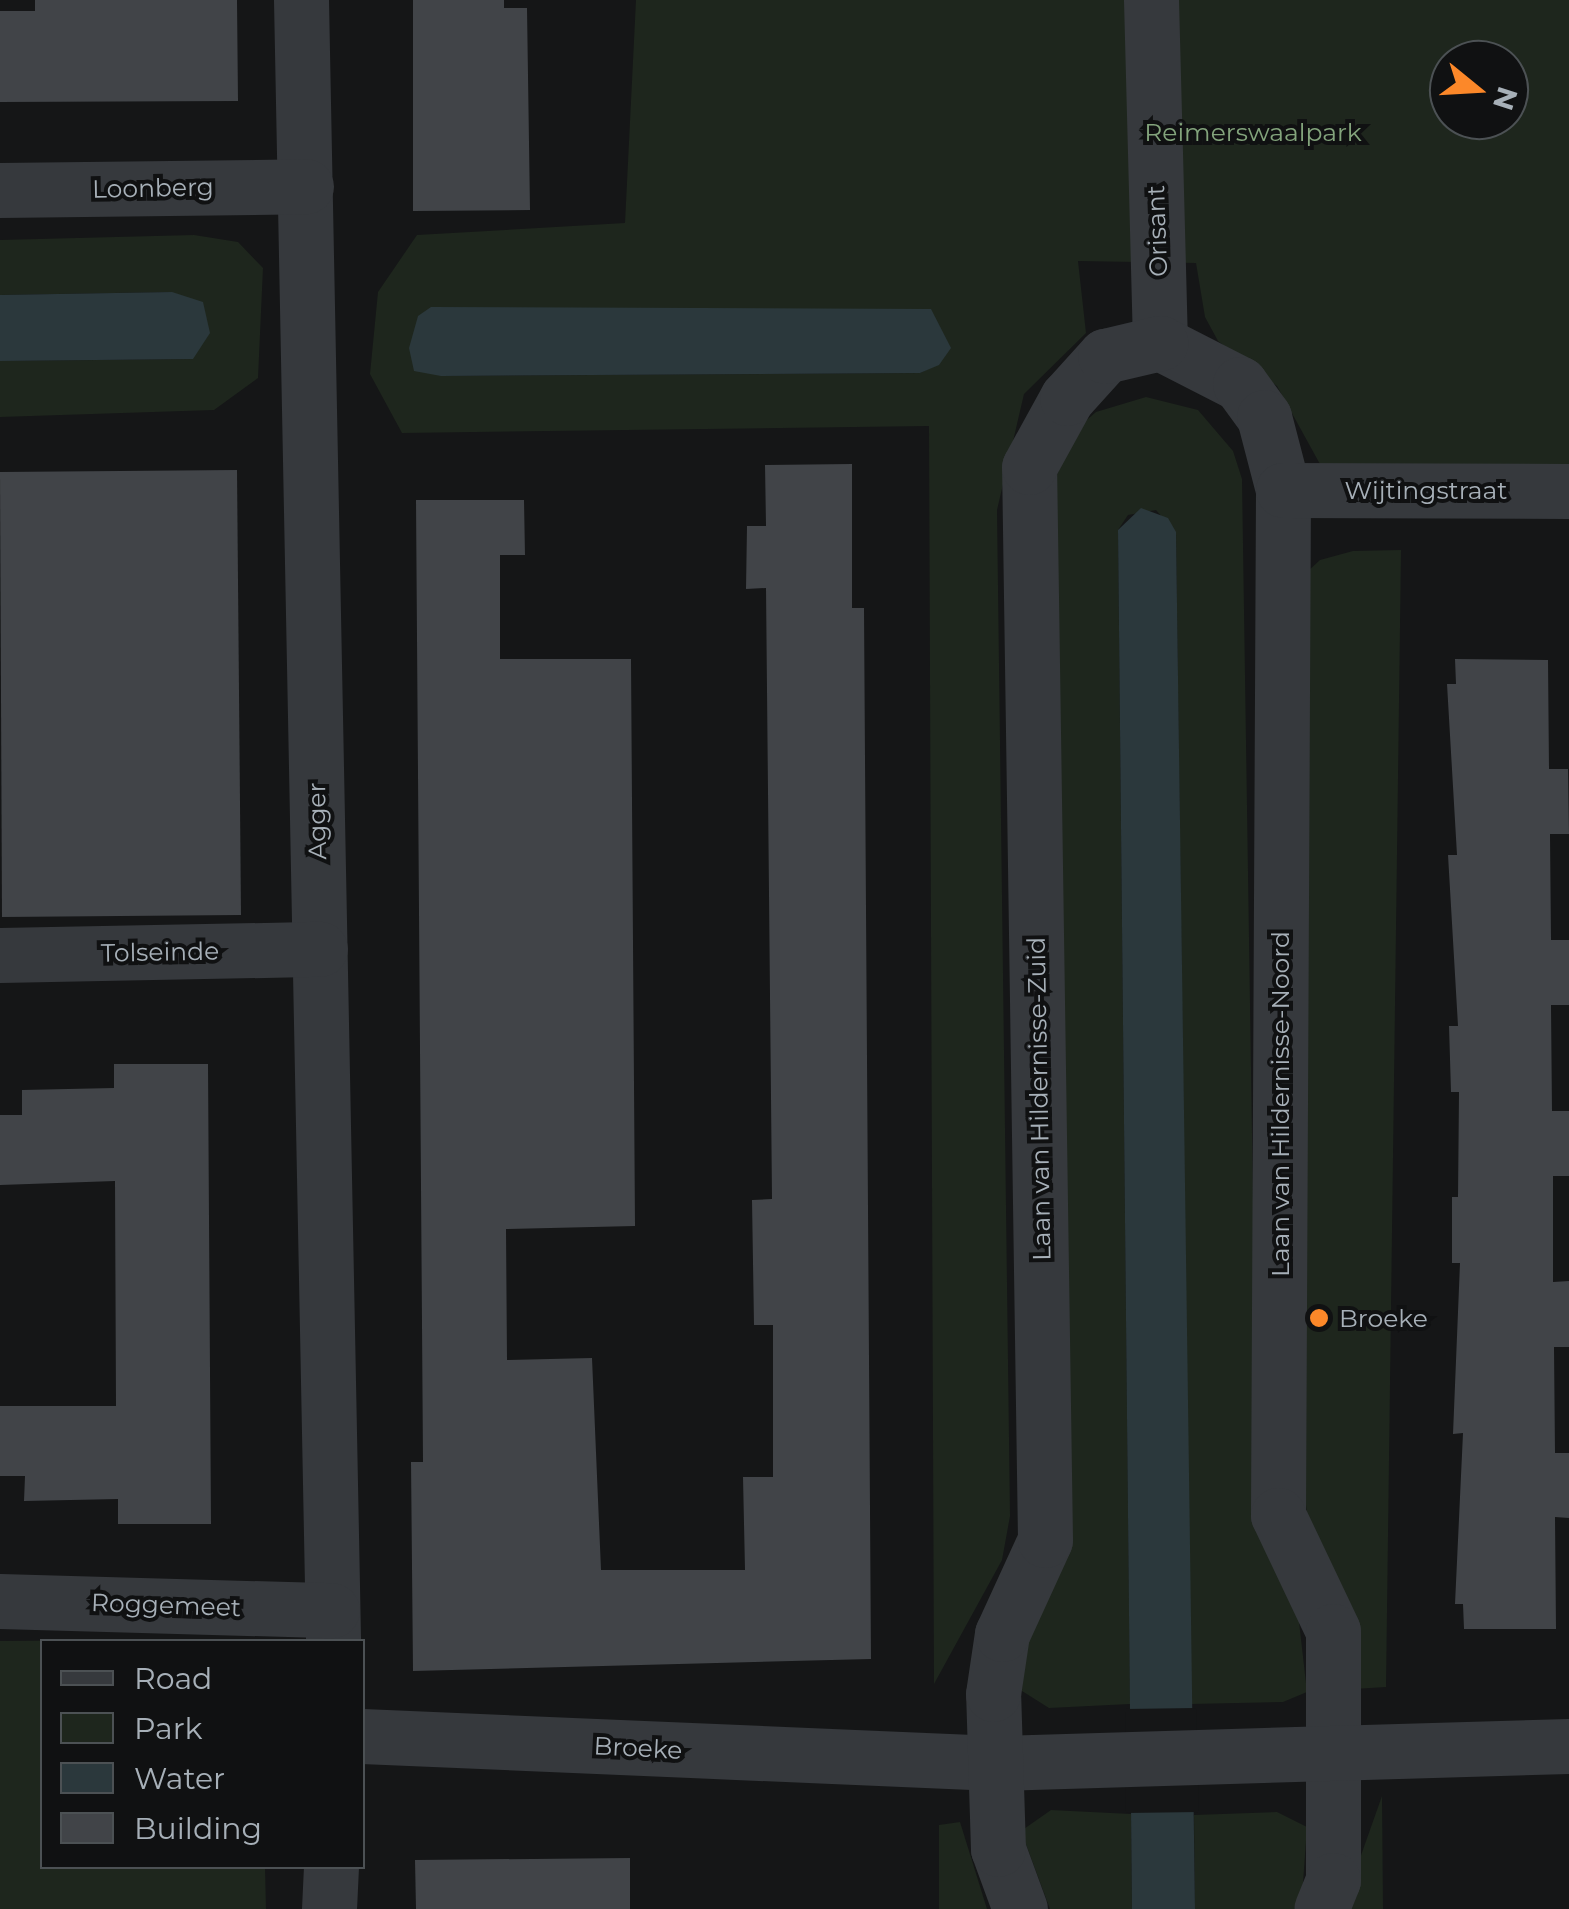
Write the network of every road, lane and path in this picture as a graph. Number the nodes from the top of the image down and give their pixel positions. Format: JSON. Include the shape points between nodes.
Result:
{"nodes":[{"id":1,"x":301,"y":0,"type":"edge"},
{"id":2,"x":1151,"y":0,"type":"edge"},
{"id":3,"x":306,"y":186,"type":"junction"},
{"id":4,"x":0,"y":190,"type":"edge"},
{"id":5,"x":1160,"y":343,"type":"junction"},
{"id":6,"x":1283,"y":490,"type":"junction"},
{"id":7,"x":1569,"y":491,"type":"edge"},
{"id":8,"x":320,"y":949,"type":"junction"},
{"id":9,"x":0,"y":955,"type":"edge"},
{"id":10,"x":0,"y":1601,"type":"edge"},
{"id":11,"x":333,"y":1626,"type":"edge"},
{"id":12,"x":365,"y":1736,"type":"edge"},
{"id":13,"x":1569,"y":1746,"type":"edge"},
{"id":14,"x":1334,"y":1755,"type":"junction"},
{"id":15,"x":996,"y":1763,"type":"junction"},
{"id":16,"x":331,"y":1869,"type":"edge"},
{"id":17,"x":329,"y":1909,"type":"edge"},
{"id":18,"x":1020,"y":1909,"type":"edge"},
{"id":19,"x":1321,"y":1909,"type":"edge"}],
"edges":[{"from":1,"to":3,"type":"street","name":"Agger"},
{"from":2,"to":5,"type":"street","name":"Orisant"},
{"from":3,"to":4,"type":"street","name":"Loonberg"},
{"from":3,"to":8,"type":"street","name":"Agger"},
{"from":5,"to":6,"type":"street","name":"Laan van Hildernisse-Noord","via":[[1240,384],[1264,417]]},
{"from":5,"to":15,"type":"street","name":"Laan van Hildernisse-Zuid","via":[[1105,356],[1067,398],[1029,467],[1045,1540],[1002,1634],[993,1694]]},
{"from":6,"to":7,"type":"street","name":"Wijtingstraat"},
{"from":6,"to":14,"type":"street","name":"Laan van Hildernisse-Noord","via":[[1278,1515],[1333,1632]]},
{"from":8,"to":9,"type":"street","name":"Tolseinde"},
{"from":8,"to":11,"type":"street","name":"Agger"},
{"from":10,"to":11,"type":"street","name":"Roggemeet"},
{"from":12,"to":15,"type":"street","name":"Broeke"},
{"from":13,"to":14,"type":"street","name":"Broeke"},
{"from":14,"to":15,"type":"street","name":"Broeke"},
{"from":14,"to":19,"type":"street","name":"Laan van Hildernisse-Noord","via":[[1333,1880]]},
{"from":15,"to":18,"type":"street","name":"Laan van Hildernisse-Zuid","via":[[998,1849]]},
{"from":16,"to":17,"type":"street"}]}
